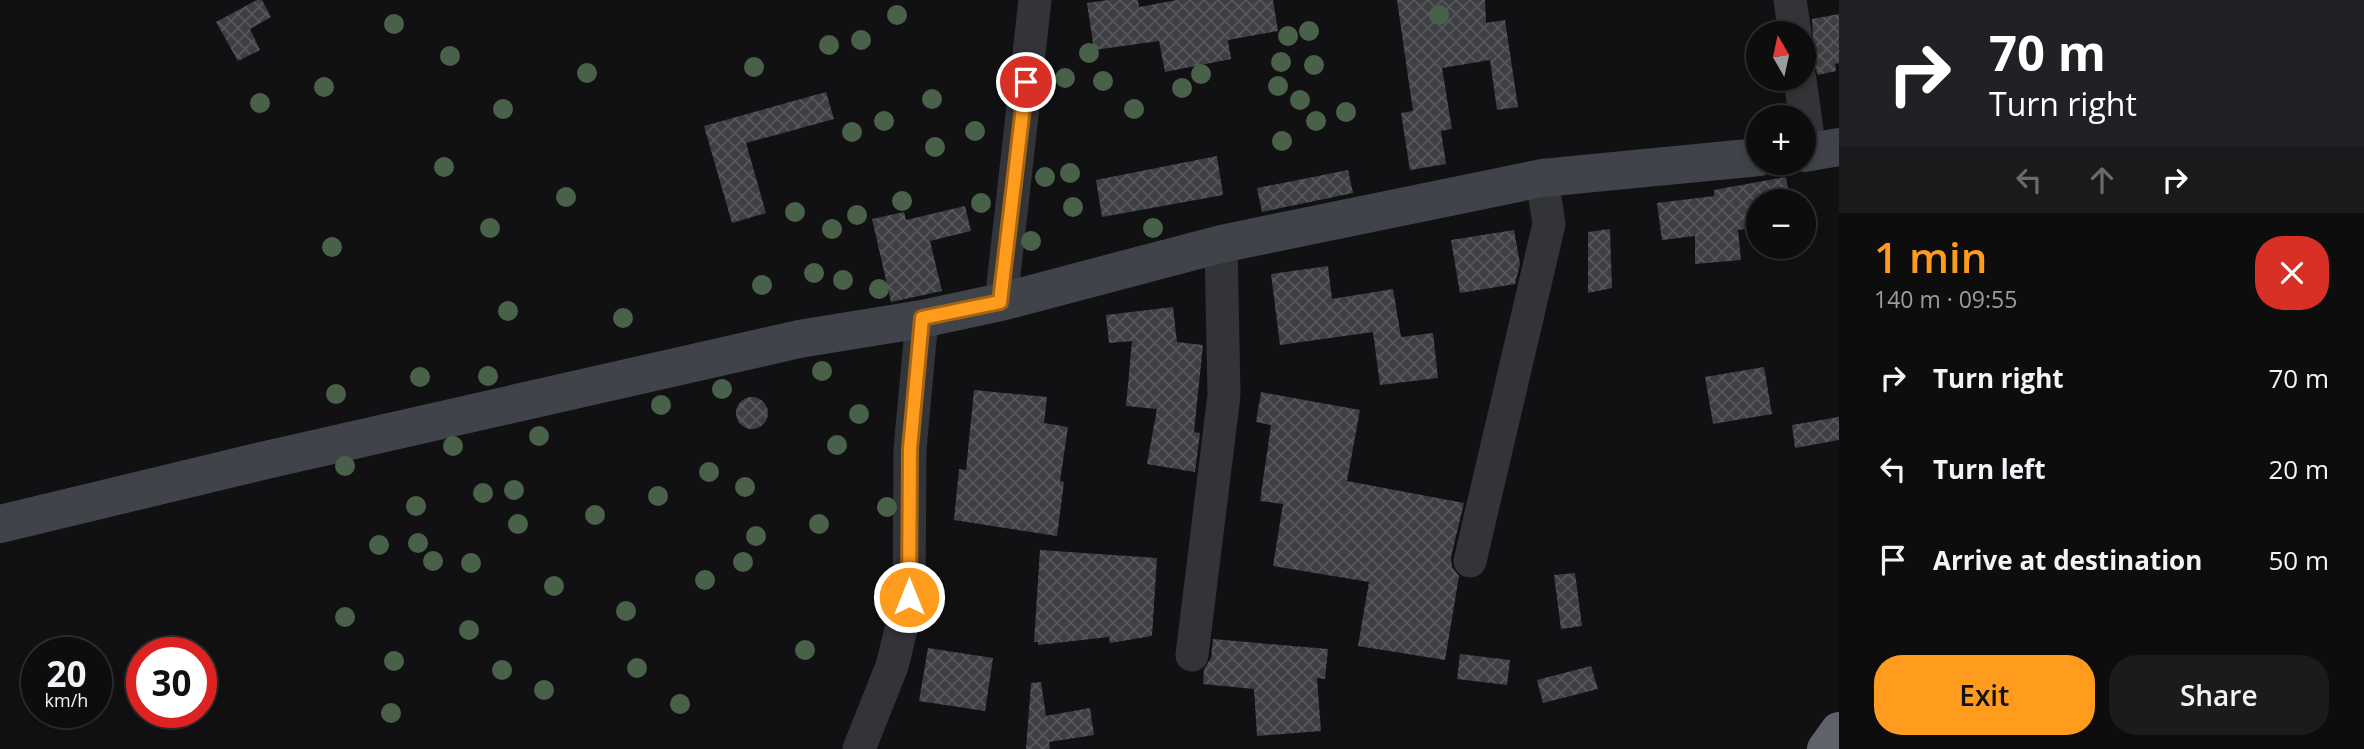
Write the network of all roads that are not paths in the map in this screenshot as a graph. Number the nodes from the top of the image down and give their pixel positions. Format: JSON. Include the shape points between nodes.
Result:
{"nodes":[{"id":1,"x":1035,"y":0,"type":"edge"},
{"id":2,"x":1790,"y":0,"type":"edge"},
{"id":3,"x":1793,"y":21,"type":"edge"},
{"id":4,"x":1803,"y":91,"type":"edge"},
{"id":5,"x":1818,"y":150,"type":"edge"},
{"id":6,"x":1746,"y":158,"type":"edge"},
{"id":7,"x":1542,"y":178,"type":"junction"},
{"id":8,"x":1221,"y":244,"type":"junction"},
{"id":9,"x":1000,"y":302,"type":"junction"},
{"id":10,"x":922,"y":318,"type":"junction"},
{"id":11,"x":0,"y":524,"type":"edge"},
{"id":12,"x":1469,"y":561,"type":"dead end"},
{"id":13,"x":1192,"y":655,"type":"dead end"},
{"id":14,"x":1839,"y":731,"type":"edge"},
{"id":15,"x":859,"y":749,"type":"edge"},
{"id":16,"x":1826,"y":749,"type":"edge"}],
"edges":[{"from":1,"to":9,"type":"street"},
{"from":2,"to":3,"type":"street"},
{"from":4,"to":5,"type":"street"},
{"from":6,"to":7,"type":"street"},
{"from":7,"to":8,"type":"street"},
{"from":7,"to":12,"type":"street","via":[[1549,224]]},
{"from":8,"to":9,"type":"street"},
{"from":8,"to":13,"type":"street","via":[[1224,395]]},
{"from":9,"to":10,"type":"street"},
{"from":10,"to":11,"type":"street","via":[[799,339]]},
{"from":10,"to":15,"type":"street","via":[[910,449],[909,597],[892,666]]},
{"from":14,"to":16,"type":"highway"}]}
